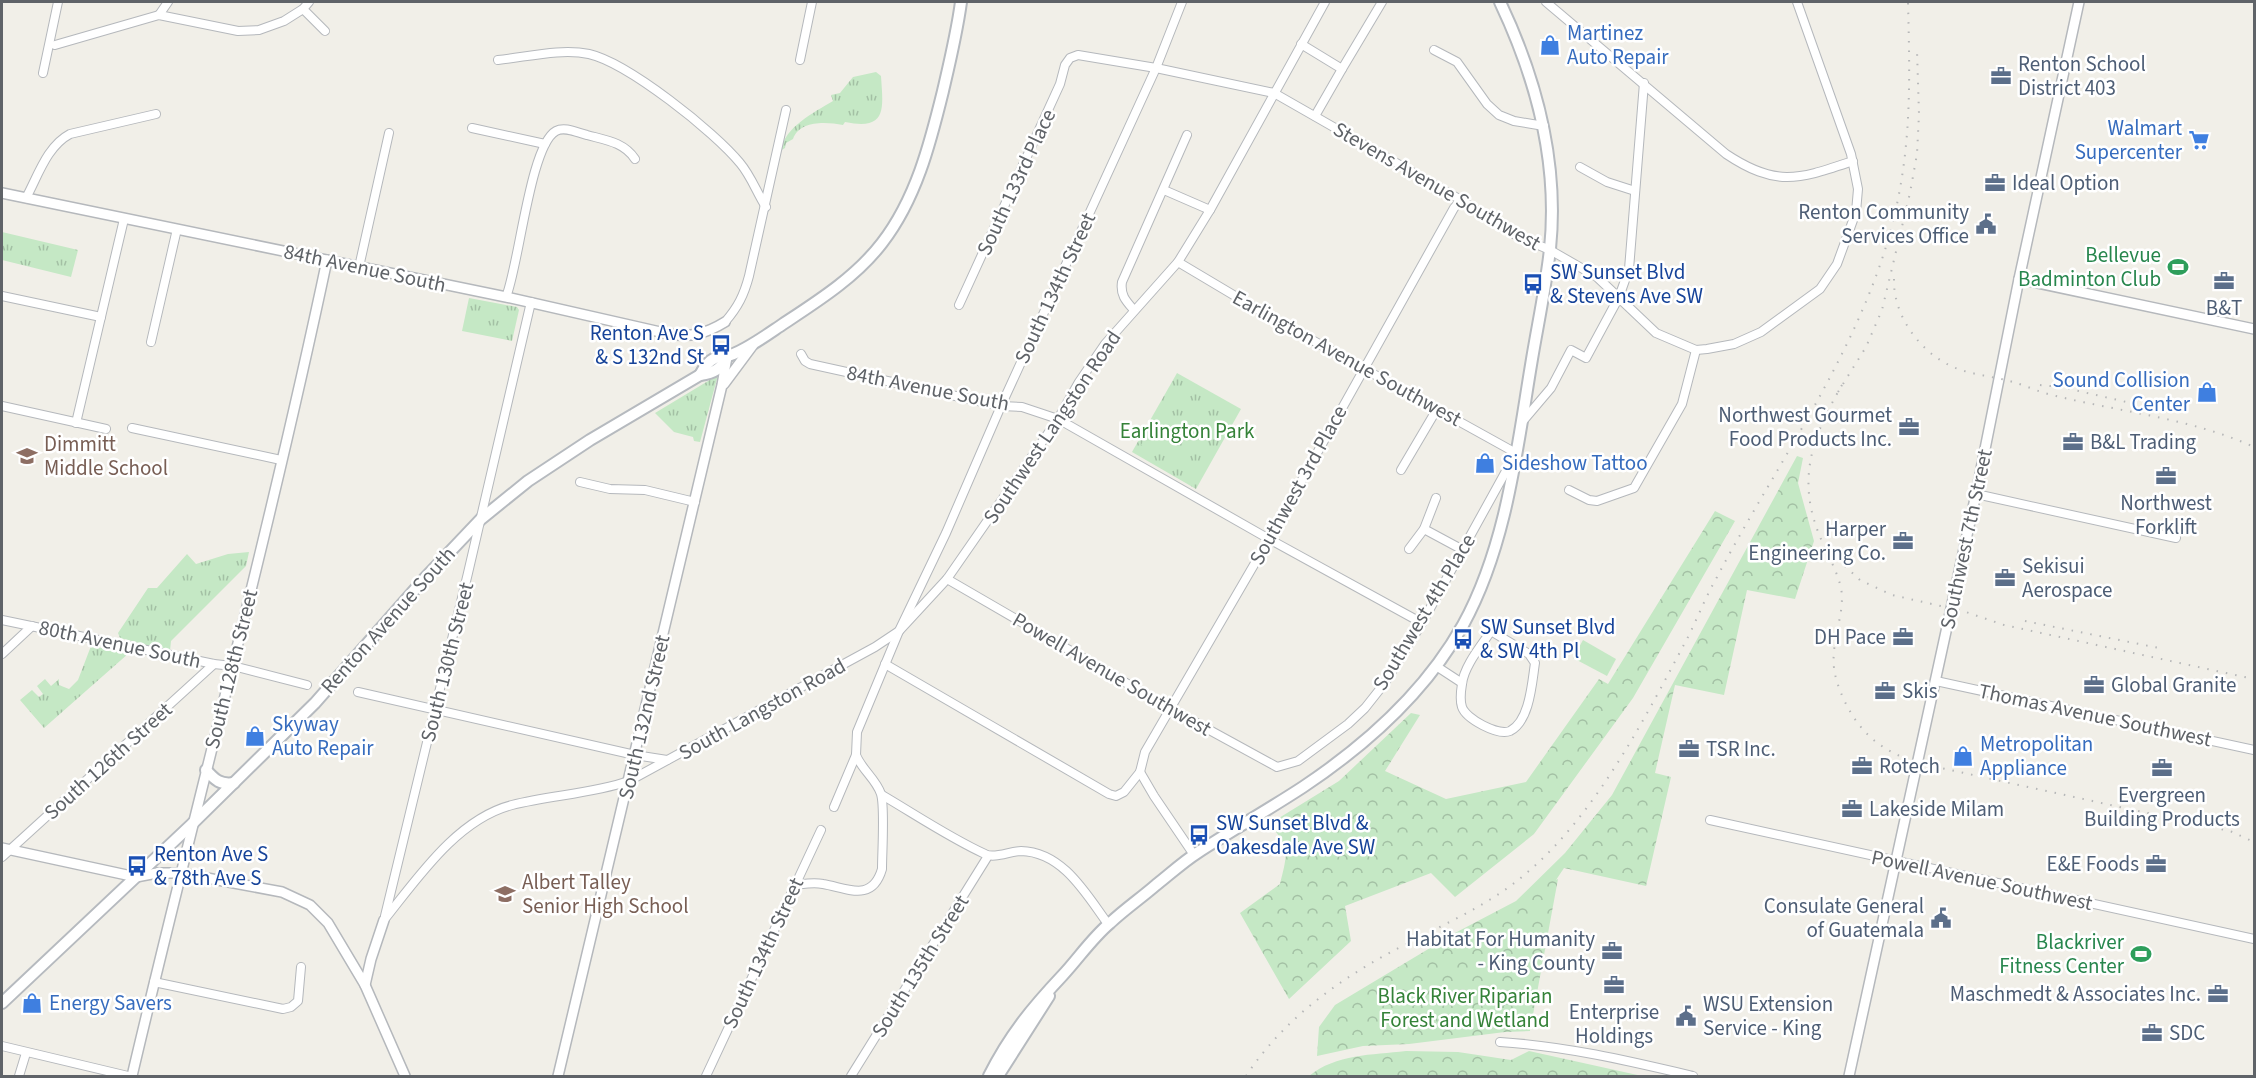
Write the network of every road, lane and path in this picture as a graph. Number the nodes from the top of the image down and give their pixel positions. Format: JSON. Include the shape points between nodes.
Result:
{"nodes":[{"id":1,"x":58,"y":2,"type":"edge"},
{"id":2,"x":168,"y":2,"type":"edge"},
{"id":3,"x":309,"y":2,"type":"edge"},
{"id":4,"x":812,"y":2,"type":"edge"},
{"id":5,"x":960,"y":2,"type":"edge"},
{"id":6,"x":1182,"y":2,"type":"edge"},
{"id":7,"x":1325,"y":2,"type":"edge"},
{"id":8,"x":1382,"y":2,"type":"edge"},
{"id":9,"x":1500,"y":2,"type":"edge"},
{"id":10,"x":1546,"y":2,"type":"edge"},
{"id":11,"x":1797,"y":2,"type":"edge"},
{"id":12,"x":2079,"y":2,"type":"edge"},
{"id":13,"x":303,"y":9,"type":"junction"},
{"id":14,"x":159,"y":15,"type":"junction"},
{"id":15,"x":325,"y":31,"type":"dead end"},
{"id":16,"x":55,"y":45,"type":"dead end"},
{"id":17,"x":1301,"y":45,"type":"junction"},
{"id":18,"x":1434,"y":50,"type":"dead end"},
{"id":19,"x":1070,"y":58,"type":"joint"},
{"id":20,"x":498,"y":60,"type":"dead end"},
{"id":21,"x":800,"y":60,"type":"dead end"},
{"id":22,"x":1156,"y":68,"type":"junction"},
{"id":23,"x":1342,"y":69,"type":"junction"},
{"id":24,"x":43,"y":73,"type":"dead end"},
{"id":25,"x":1644,"y":83,"type":"junction"},
{"id":26,"x":1274,"y":93,"type":"junction"},
{"id":27,"x":786,"y":110,"type":"dead end"},
{"id":28,"x":156,"y":114,"type":"dead end"},
{"id":29,"x":1315,"y":116,"type":"junction"},
{"id":30,"x":1544,"y":126,"type":"junction"},
{"id":31,"x":472,"y":128,"type":"dead end"},
{"id":32,"x":389,"y":133,"type":"dead end"},
{"id":33,"x":1187,"y":135,"type":"dead end"},
{"id":34,"x":545,"y":144,"type":"junction"},
{"id":35,"x":635,"y":159,"type":"dead end"},
{"id":36,"x":1853,"y":161,"type":"junction"},
{"id":37,"x":1580,"y":167,"type":"dead end"},
{"id":38,"x":1164,"y":190,"type":"junction"},
{"id":39,"x":1635,"y":191,"type":"junction"},
{"id":40,"x":2,"y":193,"type":"edge"},
{"id":41,"x":26,"y":198,"type":"junction"},
{"id":42,"x":1461,"y":200,"type":"junction"},
{"id":43,"x":766,"y":207,"type":"junction"},
{"id":44,"x":1210,"y":210,"type":"junction"},
{"id":45,"x":124,"y":219,"type":"junction"},
{"id":46,"x":177,"y":229,"type":"junction"},
{"id":47,"x":1550,"y":250,"type":"junction"},
{"id":48,"x":327,"y":260,"type":"junction"},
{"id":49,"x":1178,"y":262,"type":"junction"},
{"id":50,"x":359,"y":267,"type":"junction"},
{"id":51,"x":2019,"y":279,"type":"junction"},
{"id":52,"x":2,"y":296,"type":"edge"},
{"id":53,"x":506,"y":297,"type":"junction"},
{"id":54,"x":1619,"y":297,"type":"junction"},
{"id":55,"x":531,"y":302,"type":"junction"},
{"id":56,"x":959,"y":305,"type":"dead end"},
{"id":57,"x":1134,"y":310,"type":"junction"},
{"id":58,"x":101,"y":317,"type":"junction"},
{"id":59,"x":725,"y":322,"type":"joint"},
{"id":60,"x":2254,"y":329,"type":"edge"},
{"id":61,"x":756,"y":341,"type":"junction"},
{"id":62,"x":151,"y":342,"type":"dead end"},
{"id":63,"x":1696,"y":350,"type":"junction"},
{"id":64,"x":801,"y":354,"type":"dead end"},
{"id":65,"x":727,"y":357,"type":"junction"},
{"id":66,"x":1364,"y":367,"type":"junction"},
{"id":67,"x":721,"y":389,"type":"junction"},
{"id":68,"x":1001,"y":405,"type":"junction"},
{"id":69,"x":2,"y":406,"type":"edge"},
{"id":70,"x":1437,"y":408,"type":"junction"},
{"id":71,"x":1058,"y":419,"type":"junction"},
{"id":72,"x":76,"y":423,"type":"junction"},
{"id":73,"x":1521,"y":423,"type":"junction"},
{"id":74,"x":132,"y":428,"type":"dead end"},
{"id":75,"x":106,"y":429,"type":"dead end"},
{"id":76,"x":1516,"y":453,"type":"junction"},
{"id":77,"x":281,"y":460,"type":"junction"},
{"id":78,"x":1401,"y":470,"type":"dead end"},
{"id":79,"x":580,"y":482,"type":"dead end"},
{"id":80,"x":1569,"y":490,"type":"dead end"},
{"id":81,"x":1976,"y":494,"type":"junction"},
{"id":82,"x":1436,"y":498,"type":"dead end"},
{"id":83,"x":695,"y":502,"type":"junction"},
{"id":84,"x":481,"y":519,"type":"junction"},
{"id":85,"x":1424,"y":529,"type":"junction"},
{"id":86,"x":2176,"y":538,"type":"dead end"},
{"id":87,"x":1269,"y":539,"type":"junction"},
{"id":88,"x":1409,"y":549,"type":"dead end"},
{"id":89,"x":1463,"y":550,"type":"junction"},
{"id":90,"x":947,"y":579,"type":"junction"},
{"id":91,"x":2,"y":620,"type":"edge"},
{"id":92,"x":1422,"y":623,"type":"junction"},
{"id":93,"x":32,"y":626,"type":"junction"},
{"id":94,"x":899,"y":631,"type":"junction"},
{"id":95,"x":2,"y":654,"type":"edge"},
{"id":96,"x":214,"y":664,"type":"junction"},
{"id":97,"x":885,"y":664,"type":"junction"},
{"id":98,"x":233,"y":666,"type":"junction"},
{"id":99,"x":1436,"y":666,"type":"junction"},
{"id":100,"x":1936,"y":681,"type":"junction"},
{"id":101,"x":1462,"y":683,"type":"junction"},
{"id":102,"x":308,"y":686,"type":"dead end"},
{"id":103,"x":358,"y":692,"type":"dead end"},
{"id":104,"x":436,"y":709,"type":"junction"},
{"id":105,"x":1171,"y":709,"type":"junction"},
{"id":106,"x":2254,"y":750,"type":"edge"},
{"id":107,"x":856,"y":755,"type":"junction"},
{"id":108,"x":635,"y":756,"type":"junction"},
{"id":109,"x":669,"y":760,"type":"junction"},
{"id":110,"x":1277,"y":767,"type":"joint"},
{"id":111,"x":206,"y":770,"type":"junction"},
{"id":112,"x":1140,"y":772,"type":"junction"},
{"id":113,"x":629,"y":781,"type":"junction"},
{"id":114,"x":234,"y":783,"type":"junction"},
{"id":115,"x":882,"y":795,"type":"junction"},
{"id":116,"x":834,"y":807,"type":"dead end"},
{"id":117,"x":1710,"y":820,"type":"dead end"},
{"id":118,"x":191,"y":825,"type":"junction"},
{"id":119,"x":821,"y":830,"type":"dead end"},
{"id":120,"x":5,"y":849,"type":"edge"},
{"id":121,"x":1194,"y":855,"type":"junction"},
{"id":122,"x":988,"y":856,"type":"junction"},
{"id":123,"x":2,"y":857,"type":"edge"},
{"id":124,"x":1897,"y":861,"type":"junction"},
{"id":125,"x":180,"y":873,"type":"junction"},
{"id":126,"x":136,"y":877,"type":"junction"},
{"id":127,"x":794,"y":885,"type":"junction"},
{"id":128,"x":384,"y":920,"type":"junction"},
{"id":129,"x":1108,"y":924,"type":"junction"},
{"id":130,"x":2254,"y":939,"type":"edge"},
{"id":131,"x":301,"y":966,"type":"dead end"},
{"id":132,"x":1062,"y":976,"type":"junction"},
{"id":133,"x":154,"y":982,"type":"junction"},
{"id":134,"x":365,"y":985,"type":"junction"},
{"id":135,"x":2,"y":1003,"type":"edge"},
{"id":136,"x":1500,"y":1042,"type":"dead end"},
{"id":137,"x":2,"y":1046,"type":"edge"},
{"id":138,"x":26,"y":1053,"type":"junction"},
{"id":139,"x":19,"y":1077,"type":"edge"},
{"id":140,"x":130,"y":1077,"type":"edge"},
{"id":141,"x":405,"y":1077,"type":"edge"},
{"id":142,"x":558,"y":1077,"type":"edge"},
{"id":143,"x":706,"y":1077,"type":"edge"},
{"id":144,"x":851,"y":1077,"type":"edge"},
{"id":145,"x":989,"y":1077,"type":"edge"},
{"id":146,"x":998,"y":1077,"type":"edge"},
{"id":147,"x":1693,"y":1077,"type":"edge"},
{"id":148,"x":1849,"y":1077,"type":"edge"}],
"edges":[{"from":1,"to":24,"type":"street"},
{"from":2,"to":14,"type":"street"},
{"from":3,"to":13,"type":"street"},
{"from":4,"to":21,"type":"street"},
{"from":5,"to":61,"type":"main road","name":"Renton Avenue South","via":[[957,31],[923,164],[897,220],[882,244],[858,269],[818,302]]},
{"from":6,"to":22,"type":"street","name":"South 134th Street"},
{"from":7,"to":17,"type":"street","name":"Southwest Langston Road"},
{"from":8,"to":23,"type":"street"},
{"from":9,"to":30,"type":"main road","via":[[1525,57]]},
{"from":10,"to":25,"type":"street"},
{"from":11,"to":36,"type":"street"},
{"from":12,"to":51,"type":"street","name":"Southwest 7th Street"},
{"from":13,"to":14,"type":"street","via":[[273,26],[249,31]]},
{"from":13,"to":15,"type":"street"},
{"from":14,"to":16,"type":"street"},
{"from":17,"to":23,"type":"street"},
{"from":17,"to":26,"type":"street","name":"Southwest Langston Road"},
{"from":18,"to":30,"type":"street","via":[[1457,62],[1499,116]]},
{"from":19,"to":22,"type":"street","name":"Stevens Avenue Southwest","via":[[1078,55]]},
{"from":19,"to":56,"type":"street","name":"South 133rd Place"},
{"from":20,"to":43,"type":"street","via":[[575,52],[609,62],[679,108],[725,146],[743,166]]},
{"from":22,"to":26,"type":"street","name":"Stevens Avenue Southwest"},
{"from":22,"to":68,"type":"street","name":"South 134th Street"},
{"from":23,"to":29,"type":"street"},
{"from":25,"to":36,"type":"street","via":[[1726,154],[1753,170],[1785,178],[1805,177]]},
{"from":25,"to":39,"type":"street"},
{"from":26,"to":29,"type":"street","name":"Stevens Avenue Southwest"},
{"from":26,"to":44,"type":"street","name":"Southwest Langston Road"},
{"from":27,"to":43,"type":"street"},
{"from":28,"to":41,"type":"street","via":[[62,138]]},
{"from":29,"to":42,"type":"street","name":"Stevens Avenue Southwest"},
{"from":30,"to":47,"type":"main road","via":[[1552,188]]},
{"from":31,"to":34,"type":"street"},
{"from":32,"to":50,"type":"street"},
{"from":33,"to":38,"type":"street"},
{"from":34,"to":35,"type":"street","via":[[557,131],[567,129],[621,145]]},
{"from":34,"to":53,"type":"street"},
{"from":36,"to":63,"type":"street","via":[[1858,189],[1856,212],[1828,280],[1809,299],[1761,332],[1734,344]]},
{"from":37,"to":39,"type":"street"},
{"from":38,"to":44,"type":"street"},
{"from":38,"to":57,"type":"street","via":[[1122,282],[1120,291]]},
{"from":39,"to":54,"type":"street","via":[[1629,269]]},
{"from":40,"to":41,"type":"street","name":"84th Avenue South"},
{"from":41,"to":45,"type":"street","name":"84th Avenue South"},
{"from":42,"to":47,"type":"street","name":"Stevens Avenue Southwest","via":[[1517,236]]},
{"from":42,"to":66,"type":"street","name":"Southwest 3rd Place"},
{"from":43,"to":59,"type":"street","via":[[742,298]]},
{"from":44,"to":49,"type":"street","name":"Southwest Langston Road"},
{"from":45,"to":46,"type":"street","name":"84th Avenue South"},
{"from":45,"to":58,"type":"street"},
{"from":46,"to":48,"type":"street","name":"84th Avenue South"},
{"from":46,"to":62,"type":"street"},
{"from":47,"to":54,"type":"street","name":"Stevens Avenue Southwest","via":[[1597,278]]},
{"from":47,"to":73,"type":"main road"},
{"from":48,"to":50,"type":"street","name":"84th Avenue South"},
{"from":48,"to":77,"type":"street","name":"South 128th Street"},
{"from":49,"to":57,"type":"street","name":"Southwest Langston Road"},
{"from":49,"to":66,"type":"street","name":"Earlington Avenue Southwest"},
{"from":50,"to":53,"type":"street","name":"84th Avenue South"},
{"from":51,"to":60,"type":"street"},
{"from":51,"to":81,"type":"street","name":"Southwest 7th Street"},
{"from":52,"to":58,"type":"street"},
{"from":53,"to":55,"type":"street","name":"84th Avenue South"},
{"from":54,"to":63,"type":"street","name":"Stevens Avenue Southwest","via":[[1656,333]]},
{"from":54,"to":73,"type":"street","via":[[1586,358],[1571,350],[1551,388]]},
{"from":55,"to":59,"type":"street","name":"84th Avenue South","via":[[681,336],[705,333]]},
{"from":55,"to":84,"type":"street","name":"South 130th Street"},
{"from":57,"to":71,"type":"street","name":"Southwest Langston Road","via":[[1090,366]]},
{"from":58,"to":72,"type":"street"},
{"from":61,"to":65,"type":"main road","name":"Renton Avenue South"},
{"from":61,"to":67,"type":"street"},
{"from":63,"to":80,"type":"street","via":[[1682,404],[1634,488],[1597,501]]},
{"from":64,"to":68,"type":"street","name":"84th Avenue South","via":[[810,364]]},
{"from":65,"to":67,"type":"street","name":"South 132nd Street"},
{"from":65,"to":84,"type":"main road","name":"Renton Avenue South","via":[[721,368],[700,375],[590,440],[528,481]]},
{"from":66,"to":70,"type":"street","name":"Earlington Avenue Southwest"},
{"from":66,"to":87,"type":"street","name":"Southwest 3rd Place"},
{"from":67,"to":83,"type":"street","name":"South 132nd Street"},
{"from":68,"to":71,"type":"street","name":"84th Avenue South","via":[[1022,407]]},
{"from":68,"to":94,"type":"street","name":"South 134th Street"},
{"from":69,"to":72,"type":"street"},
{"from":70,"to":76,"type":"street","name":"Earlington Avenue Southwest"},
{"from":70,"to":78,"type":"street"},
{"from":71,"to":87,"type":"street"},
{"from":71,"to":90,"type":"street","name":"Southwest Langston Road"},
{"from":72,"to":75,"type":"street"},
{"from":73,"to":76,"type":"main road"},
{"from":74,"to":77,"type":"street"},
{"from":76,"to":89,"type":"street","name":"Southwest 4th Place"},
{"from":76,"to":99,"type":"main road","via":[[1486,573],[1462,626]]},
{"from":77,"to":98,"type":"street","name":"South 128th Street"},
{"from":79,"to":83,"type":"street","via":[[610,489],[645,490]]},
{"from":81,"to":86,"type":"street"},
{"from":81,"to":100,"type":"street","name":"Southwest 7th Street"},
{"from":82,"to":85,"type":"street"},
{"from":83,"to":108,"type":"street","name":"South 132nd Street"},
{"from":84,"to":104,"type":"street","name":"South 130th Street"},
{"from":84,"to":114,"type":"main road","name":"Renton Avenue South","via":[[315,703]]},
{"from":85,"to":88,"type":"street"},
{"from":85,"to":89,"type":"street"},
{"from":87,"to":92,"type":"street"},
{"from":87,"to":105,"type":"street","name":"Southwest 3rd Place"},
{"from":89,"to":92,"type":"street","name":"Southwest 4th Place"},
{"from":90,"to":94,"type":"street","name":"Southwest Langston Road"},
{"from":90,"to":105,"type":"street","name":"Powell Avenue Southwest"},
{"from":91,"to":93,"type":"street","name":"80th Avenue South"},
{"from":92,"to":110,"type":"street","name":"Southwest 4th Place","via":[[1365,708],[1298,761]]},
{"from":93,"to":95,"type":"street"},
{"from":93,"to":96,"type":"street","name":"80th Avenue South"},
{"from":94,"to":97,"type":"street","name":"South 134th Street"},
{"from":94,"to":109,"type":"street","name":"South Langston Road"},
{"from":96,"to":98,"type":"street","name":"80th Avenue South"},
{"from":96,"to":120,"type":"street","name":"South 126th Street"},
{"from":97,"to":107,"type":"street","name":"South 134th Street","via":[[857,732]]},
{"from":97,"to":112,"type":"street","via":[[1109,794],[1120,795]]},
{"from":98,"to":102,"type":"street","name":"80th Avenue South"},
{"from":98,"to":111,"type":"street","name":"South 128th Street"},
{"from":99,"to":101,"type":"street"},
{"from":99,"to":121,"type":"main road","via":[[1408,700],[1367,738],[1306,785]]},
{"from":100,"to":106,"type":"street","name":"Thomas Avenue Southwest"},
{"from":100,"to":124,"type":"street","name":"Southwest 7th Street"},
{"from":101,"to":101,"type":"street","via":[[1464,711],[1492,730],[1511,730],[1524,714],[1535,663],[1529,654],[1491,631]]},
{"from":103,"to":104,"type":"street"},
{"from":104,"to":108,"type":"street"},
{"from":104,"to":128,"type":"street","name":"South 130th Street"},
{"from":105,"to":110,"type":"street","name":"Powell Avenue Southwest"},
{"from":105,"to":112,"type":"street","name":"Southwest 3rd Place","via":[[1145,752]]},
{"from":107,"to":115,"type":"street"},
{"from":107,"to":116,"type":"street","name":"South 134th Street"},
{"from":108,"to":109,"type":"street"},
{"from":108,"to":113,"type":"street","name":"South 132nd Street"},
{"from":109,"to":113,"type":"street","name":"South Langston Road"},
{"from":111,"to":114,"type":"main road","via":[[223,785]]},
{"from":111,"to":118,"type":"street","name":"South 128th Street"},
{"from":112,"to":121,"type":"street"},
{"from":113,"to":128,"type":"street","name":"South Langston Road","via":[[491,812],[441,851]]},
{"from":113,"to":142,"type":"street","name":"South 132nd Street"},
{"from":114,"to":118,"type":"main road","name":"Renton Avenue South"},
{"from":115,"to":122,"type":"street"},
{"from":115,"to":127,"type":"street","via":[[882,868],[875,883],[860,891],[823,884]]},
{"from":117,"to":124,"type":"street","name":"Powell Avenue Southwest"},
{"from":118,"to":125,"type":"street","name":"South 128th Street"},
{"from":118,"to":126,"type":"main road","name":"Renton Avenue South"},
{"from":119,"to":127,"type":"street","name":"South 134th Street"},
{"from":120,"to":123,"type":"street","name":"South 126th Street"},
{"from":120,"to":126,"type":"street"},
{"from":121,"to":129,"type":"main road"},
{"from":122,"to":129,"type":"street","via":[[1023,851],[1049,858],[1077,882]]},
{"from":122,"to":144,"type":"street","name":"South 135th Street"},
{"from":124,"to":130,"type":"street","name":"Powell Avenue Southwest"},
{"from":124,"to":148,"type":"street","name":"Southwest 7th Street"},
{"from":125,"to":126,"type":"street"},
{"from":125,"to":133,"type":"street","name":"South 128th Street"},
{"from":125,"to":134,"type":"street","via":[[282,892],[310,905],[328,924]]},
{"from":126,"to":135,"type":"main road","name":"Renton Avenue South"},
{"from":127,"to":143,"type":"street","name":"South 134th Street"},
{"from":128,"to":134,"type":"street","name":"South 130th Street"},
{"from":129,"to":132,"type":"main road"},
{"from":131,"to":133,"type":"street","via":[[298,1001],[283,1009]]},
{"from":132,"to":145,"type":"main road","via":[[1016,1030]]},
{"from":132,"to":146,"type":"main road"},
{"from":133,"to":140,"type":"street","name":"South 128th Street"},
{"from":134,"to":141,"type":"street"},
{"from":136,"to":147,"type":"street","via":[[1608,1057]]},
{"from":137,"to":138,"type":"street"},
{"from":138,"to":139,"type":"street"},
{"from":138,"to":140,"type":"street"}]}
